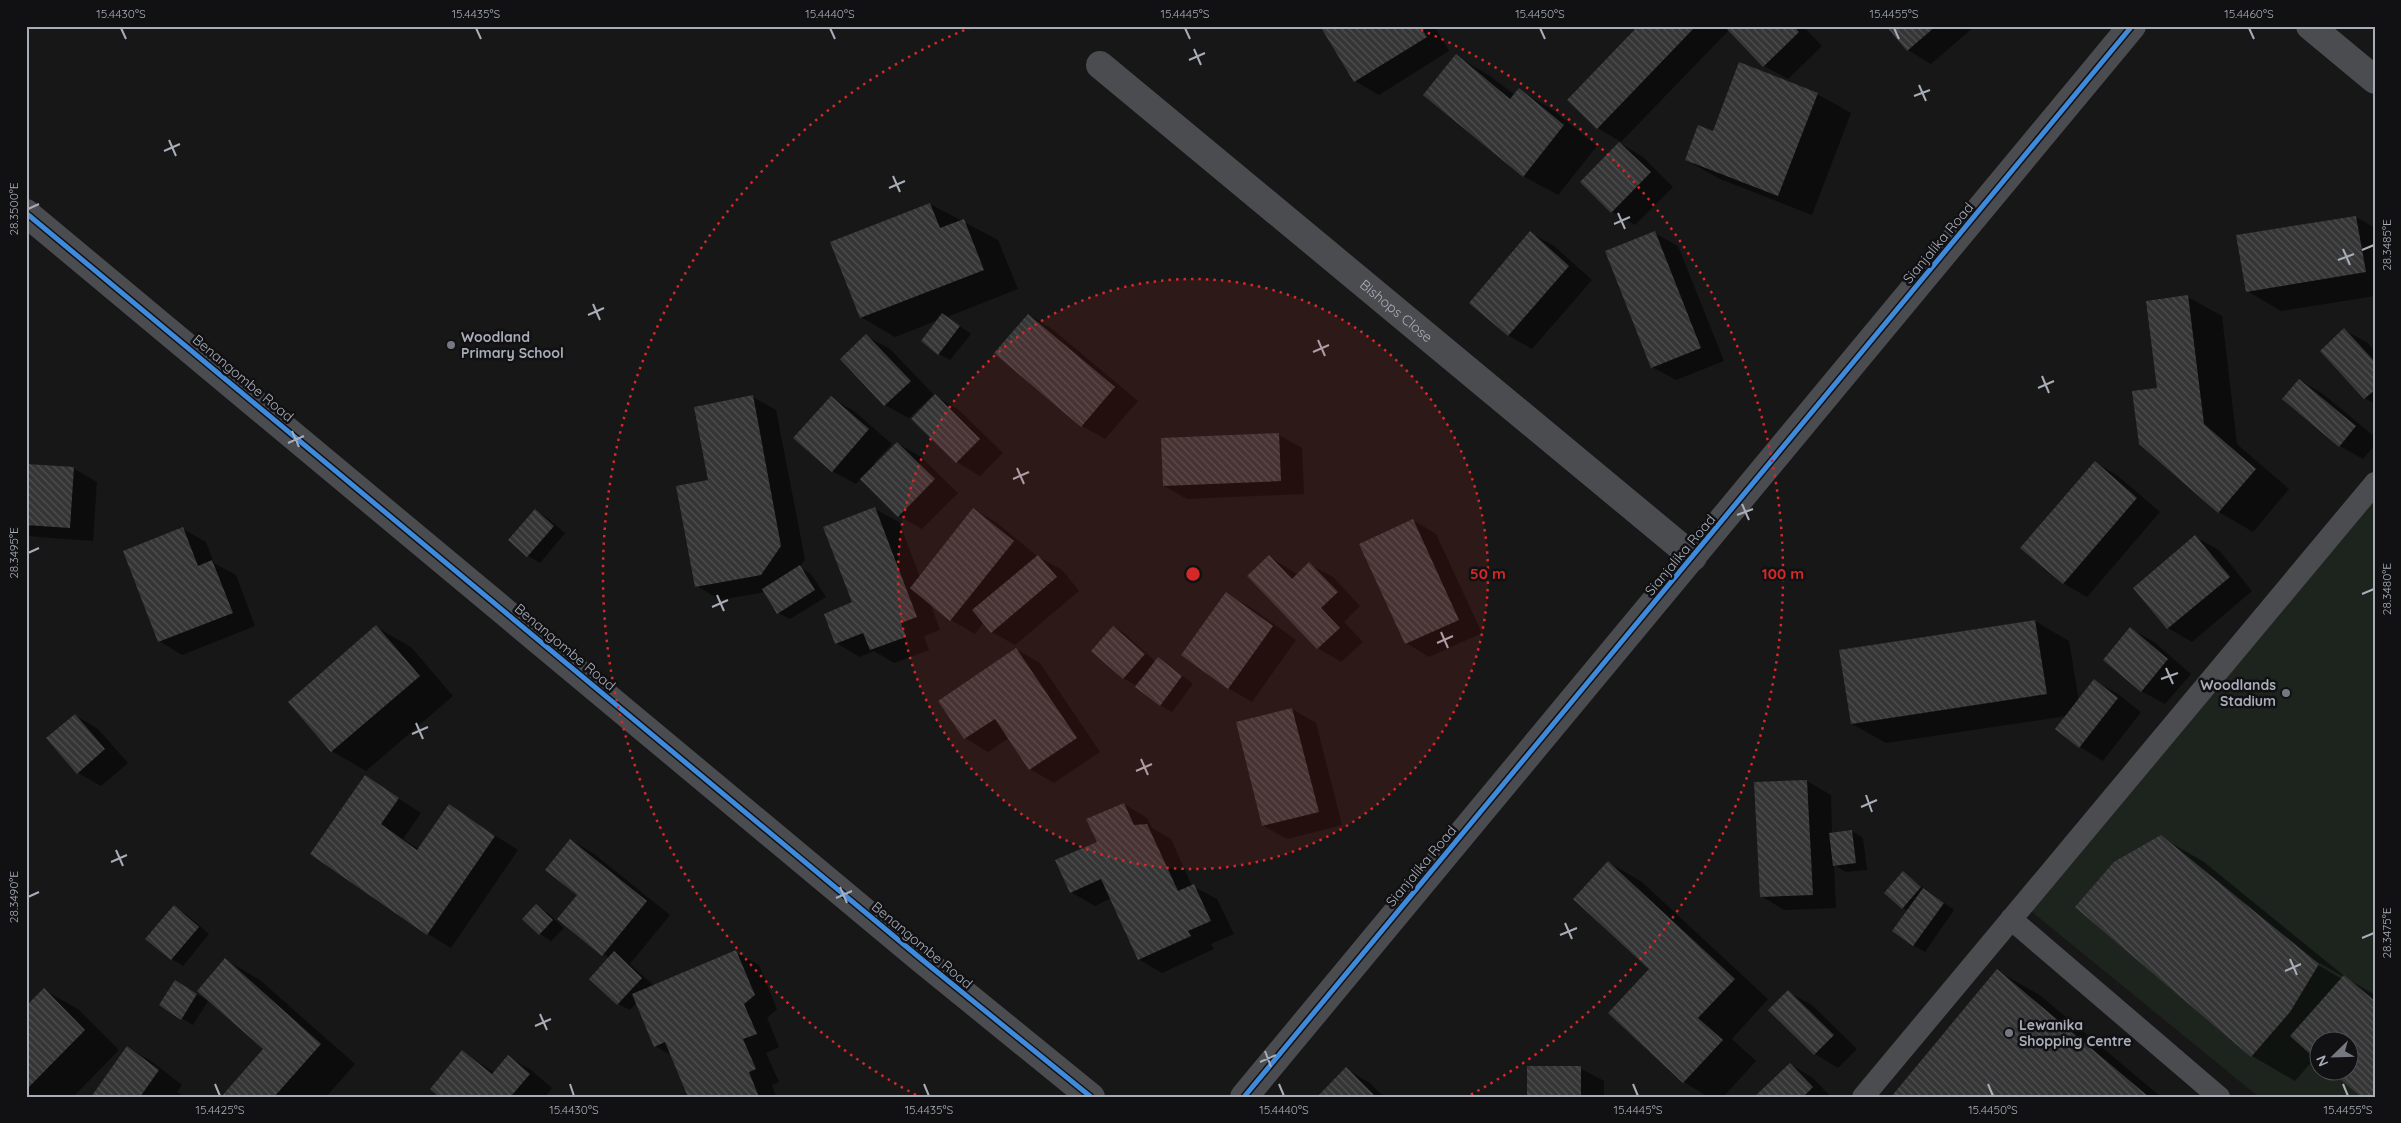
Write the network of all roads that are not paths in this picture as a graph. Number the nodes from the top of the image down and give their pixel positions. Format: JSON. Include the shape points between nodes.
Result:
{"nodes":[{"id":1,"x":2132,"y":26,"type":"edge"},
{"id":2,"x":2310,"y":26,"type":"edge"},
{"id":3,"x":1100,"y":65,"type":"dead end"},
{"id":4,"x":2375,"y":80,"type":"edge"},
{"id":5,"x":26,"y":213,"type":"edge"},
{"id":6,"x":2375,"y":483,"type":"edge"},
{"id":7,"x":1693,"y":557,"type":"junction"},
{"id":8,"x":2011,"y":919,"type":"junction"},
{"id":9,"x":1091,"y":1097,"type":"edge"},
{"id":10,"x":1244,"y":1097,"type":"edge"},
{"id":11,"x":1863,"y":1097,"type":"edge"},
{"id":12,"x":2219,"y":1097,"type":"edge"}],
"edges":[{"from":1,"to":7,"type":"street","name":"Sianjalika Road"},
{"from":2,"to":4,"type":"street"},
{"from":3,"to":7,"type":"street","name":"Bishops Close"},
{"from":5,"to":9,"type":"street","name":"Benangombe Road"},
{"from":6,"to":8,"type":"lane"},
{"from":7,"to":10,"type":"street","name":"Sianjalika Road"},
{"from":8,"to":11,"type":"lane"},
{"from":8,"to":12,"type":"lane"}]}
